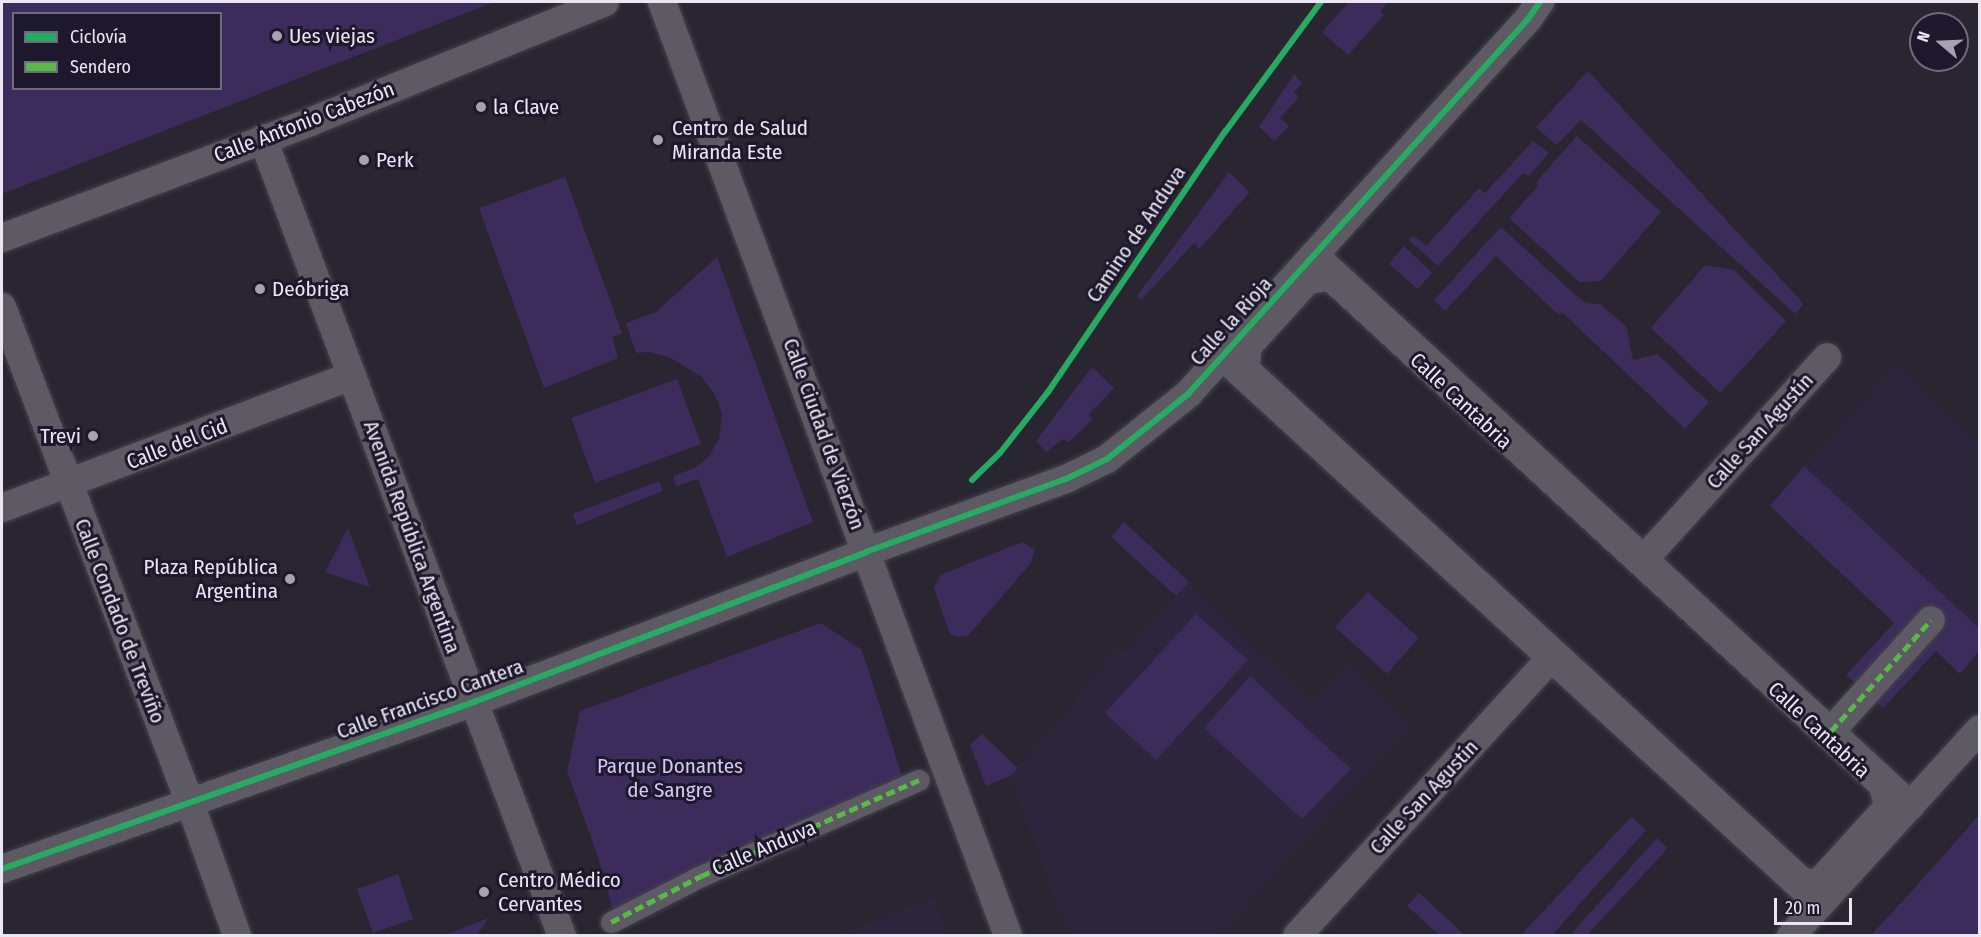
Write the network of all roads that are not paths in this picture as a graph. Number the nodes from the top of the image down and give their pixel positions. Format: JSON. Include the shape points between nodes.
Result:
{"nodes":[{"id":1,"x":605,"y":2,"type":"edge"},
{"id":2,"x":662,"y":2,"type":"edge"},
{"id":3,"x":1540,"y":2,"type":"edge"},
{"id":4,"x":263,"y":139,"type":"junction"},
{"id":5,"x":2,"y":238,"type":"edge"},
{"id":6,"x":1314,"y":255,"type":"junction"},
{"id":7,"x":2,"y":307,"type":"edge"},
{"id":8,"x":1250,"y":348,"type":"joint"},
{"id":9,"x":1222,"y":356,"type":"junction"},
{"id":10,"x":1827,"y":357,"type":"dead end"},
{"id":11,"x":352,"y":376,"type":"junction"},
{"id":12,"x":68,"y":484,"type":"junction"},
{"id":13,"x":2,"y":508,"type":"edge"},
{"id":14,"x":866,"y":552,"type":"junction"},
{"id":15,"x":1645,"y":558,"type":"junction"},
{"id":16,"x":1931,"y":620,"type":"dead end"},
{"id":17,"x":1551,"y":658,"type":"junction"},
{"id":18,"x":474,"y":702,"type":"junction"},
{"id":19,"x":1980,"y":729,"type":"edge"},
{"id":20,"x":1831,"y":731,"type":"junction"},
{"id":21,"x":919,"y":780,"type":"dead end"},
{"id":22,"x":190,"y":803,"type":"junction"},
{"id":23,"x":1911,"y":806,"type":"junction"},
{"id":24,"x":2,"y":869,"type":"edge"},
{"id":25,"x":1820,"y":904,"type":"junction"},
{"id":26,"x":611,"y":922,"type":"dead end"},
{"id":27,"x":237,"y":936,"type":"edge"},
{"id":28,"x":562,"y":936,"type":"edge"},
{"id":29,"x":1008,"y":936,"type":"edge"},
{"id":30,"x":1297,"y":936,"type":"edge"},
{"id":31,"x":1791,"y":936,"type":"edge"}],
"edges":[{"from":1,"to":4,"type":"street","name":"Calle Antonio Cabezón"},
{"from":2,"to":14,"type":"street","name":"Calle Ciudad de Vierzón"},
{"from":3,"to":6,"type":"street","name":"Calle la Rioja"},
{"from":4,"to":5,"type":"street","name":"Calle Antonio Cabezón"},
{"from":4,"to":11,"type":"street","name":"Avenida República Argentina"},
{"from":6,"to":9,"type":"street","name":"Calle la Rioja"},
{"from":6,"to":15,"type":"street","name":"Calle Cantabria"},
{"from":7,"to":12,"type":"street","name":"Calle Condado de Treviño"},
{"from":8,"to":8,"type":"street","name":"Calle Cantabria","via":[[1309,283],[1329,280],[1880,786],[1884,805],[1816,880],[1803,878],[1249,368]]},
{"from":9,"to":14,"type":"street","name":"Calle la Rioja","via":[[1166,414],[1107,459],[1066,479]]},
{"from":9,"to":17,"type":"street"},
{"from":10,"to":15,"type":"street","name":"Calle San Agustín"},
{"from":11,"to":12,"type":"street","name":"Calle del Cid"},
{"from":11,"to":18,"type":"street","name":"Avenida República Argentina"},
{"from":12,"to":13,"type":"street","name":"Calle del Cid"},
{"from":12,"to":22,"type":"street","name":"Calle Condado de Treviño"},
{"from":14,"to":18,"type":"street","name":"Calle Francisco Cantera"},
{"from":14,"to":29,"type":"street","name":"Calle Ciudad de Vierzón"},
{"from":15,"to":20,"type":"street","name":"Calle Cantabria"},
{"from":16,"to":20,"type":"street"},
{"from":17,"to":25,"type":"street"},
{"from":17,"to":30,"type":"street","name":"Calle San Agustín"},
{"from":18,"to":22,"type":"street","name":"Calle Francisco Cantera"},
{"from":18,"to":28,"type":"street","name":"Avenida República Argentina"},
{"from":19,"to":23,"type":"street"},
{"from":20,"to":23,"type":"street","name":"Calle Cantabria"},
{"from":21,"to":26,"type":"street","name":"Calle Anduva","via":[[701,876]]},
{"from":22,"to":24,"type":"street","name":"Calle Francisco Cantera"},
{"from":22,"to":27,"type":"street","name":"Calle Condado de Treviño"},
{"from":23,"to":25,"type":"street"},
{"from":25,"to":31,"type":"street"}]}
